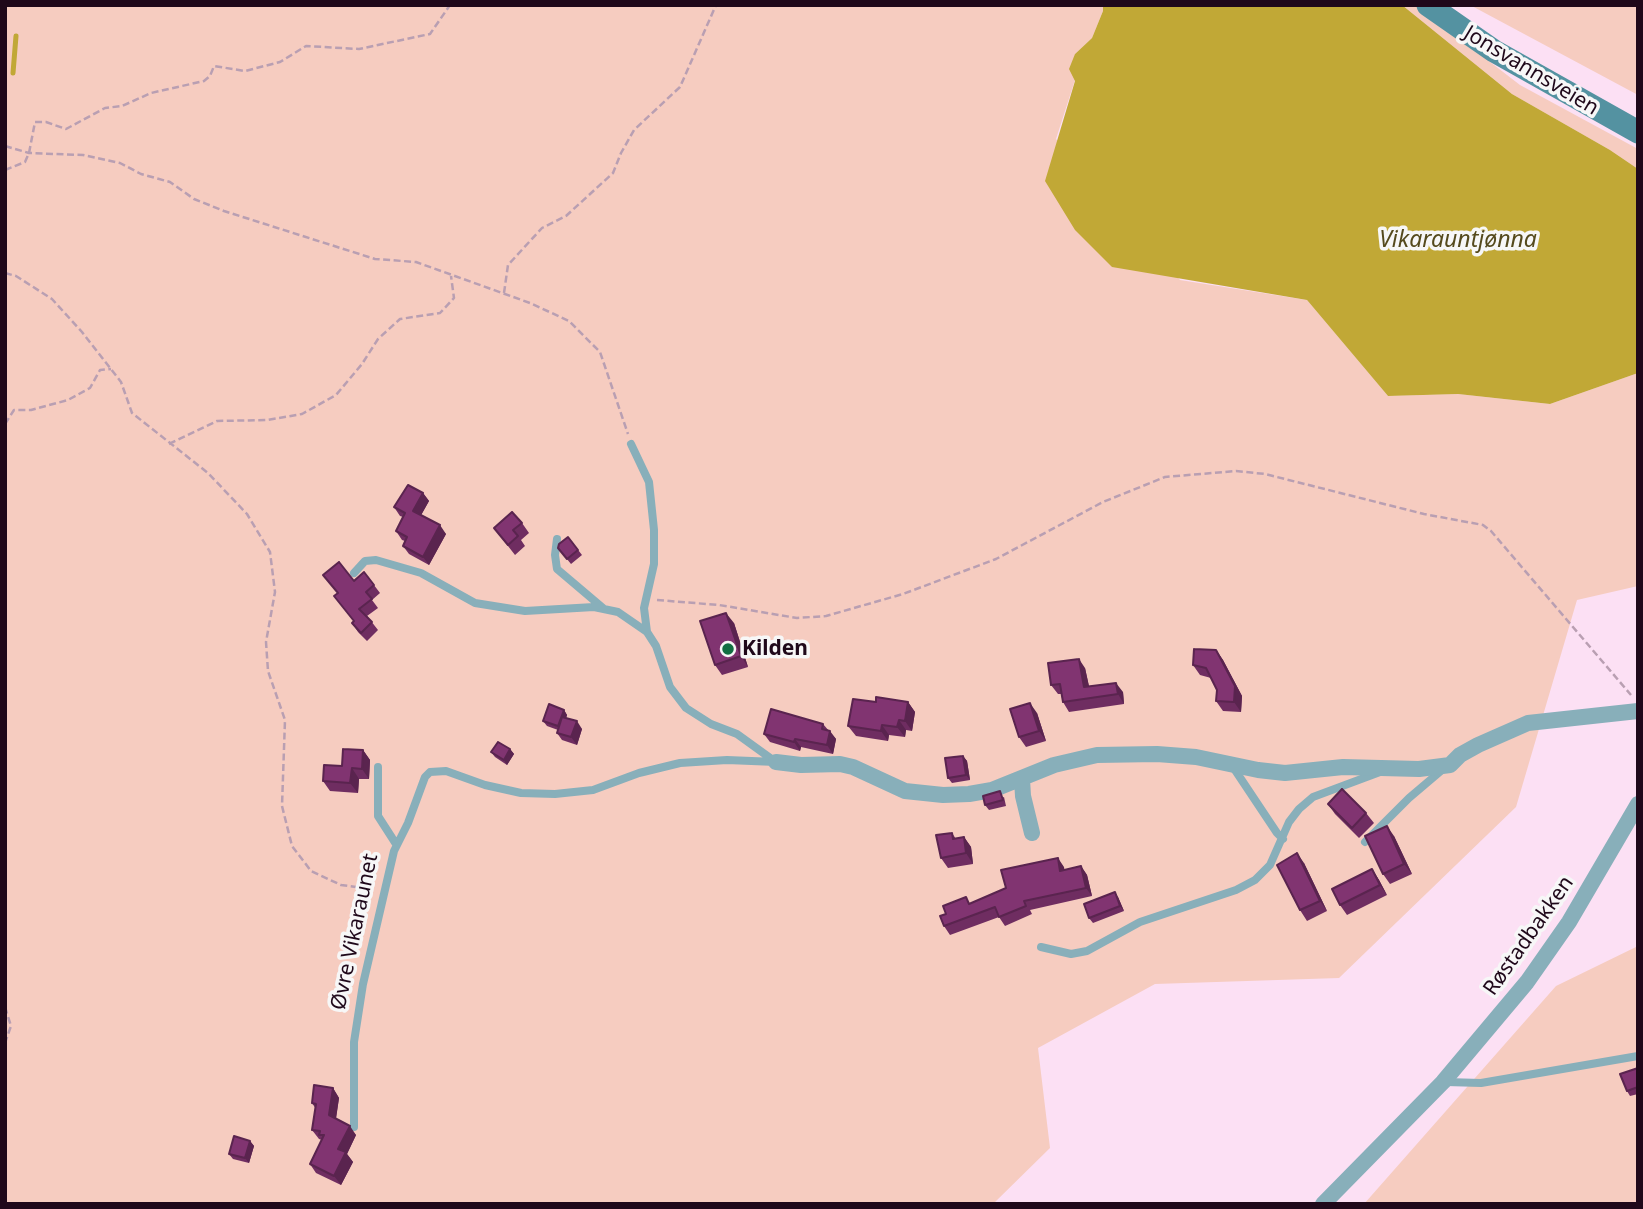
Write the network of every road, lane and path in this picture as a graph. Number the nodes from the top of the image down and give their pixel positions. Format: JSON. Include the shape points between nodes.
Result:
{"nodes":[{"id":1,"x":450,"y":5,"type":"edge"},
{"id":2,"x":716,"y":5,"type":"edge"},
{"id":3,"x":1427,"y":5,"type":"edge"},
{"id":4,"x":1638,"y":132,"type":"edge"},
{"id":5,"x":5,"y":146,"type":"edge"},
{"id":6,"x":29,"y":153,"type":"junction"},
{"id":7,"x":5,"y":170,"type":"edge"},
{"id":8,"x":5,"y":273,"type":"edge"},
{"id":9,"x":451,"y":274,"type":"junction"},
{"id":10,"x":504,"y":293,"type":"junction"},
{"id":11,"x":111,"y":369,"type":"junction"},
{"id":12,"x":5,"y":424,"type":"edge"},
{"id":13,"x":169,"y":444,"type":"junction"},
{"id":14,"x":631,"y":444,"type":"joint"},
{"id":15,"x":557,"y":538,"type":"dead end"},
{"id":16,"x":354,"y":573,"type":"dead end"},
{"id":17,"x":645,"y":600,"type":"junction"},
{"id":18,"x":603,"y":608,"type":"junction"},
{"id":19,"x":648,"y":632,"type":"junction"},
{"id":20,"x":1638,"y":703,"type":"edge"},
{"id":21,"x":1638,"y":711,"type":"edge"},
{"id":22,"x":776,"y":762,"type":"junction"},
{"id":23,"x":1231,"y":764,"type":"junction"},
{"id":24,"x":1450,"y":765,"type":"junction"},
{"id":25,"x":379,"y":767,"type":"dead end"},
{"id":26,"x":1386,"y":769,"type":"junction"},
{"id":27,"x":1022,"y":779,"type":"junction"},
{"id":28,"x":1638,"y":804,"type":"edge"},
{"id":29,"x":1032,"y":833,"type":"dead end"},
{"id":30,"x":1283,"y":839,"type":"junction"},
{"id":31,"x":1365,"y":842,"type":"edge"},
{"id":32,"x":396,"y":844,"type":"junction"},
{"id":33,"x":385,"y":891,"type":"junction"},
{"id":34,"x":1041,"y":947,"type":"dead end"},
{"id":35,"x":5,"y":1006,"type":"edge"},
{"id":36,"x":5,"y":1043,"type":"edge"},
{"id":37,"x":1638,"y":1056,"type":"edge"},
{"id":38,"x":1443,"y":1082,"type":"junction"},
{"id":39,"x":354,"y":1126,"type":"dead end"},
{"id":40,"x":1323,"y":1204,"type":"edge"}],
"edges":[{"from":1,"to":6,"type":"path","via":[[430,34],[359,49],[306,46],[280,62],[245,71],[214,66],[204,80],[104,108],[66,129],[35,122]]},
{"from":2,"to":10,"type":"path","via":[[680,87],[634,130],[613,173],[566,216],[542,228],[508,265]]},
{"from":3,"to":4,"type":"main road","name":"Jonsvannsveien","via":[[1494,51]]},
{"from":5,"to":6,"type":"path"},
{"from":6,"to":7,"type":"path","via":[[25,162]]},
{"from":6,"to":9,"type":"path","via":[[83,155],[120,163],[170,182],[194,199],[224,211],[375,259],[416,262]]},
{"from":8,"to":11,"type":"path","via":[[52,299]]},
{"from":9,"to":10,"type":"path"},
{"from":9,"to":13,"type":"path","via":[[454,298],[440,313],[400,319],[377,339],[336,395],[302,414],[217,421]]},
{"from":10,"to":14,"type":"path","via":[[569,321],[600,352]]},
{"from":11,"to":12,"type":"path","via":[[100,370],[90,388],[68,400],[14,411]]},
{"from":11,"to":13,"type":"path","via":[[132,413]]},
{"from":13,"to":33,"type":"path","via":[[208,473],[247,514],[270,552],[275,592],[267,642],[268,671],[285,720],[282,806],[292,846],[311,871],[341,884]]},
{"from":14,"to":17,"type":"lane","via":[[649,482],[654,530],[653,575]]},
{"from":15,"to":18,"type":"lane","via":[[557,569]]},
{"from":16,"to":18,"type":"lane","via":[[365,561],[376,560],[421,573],[486,606],[525,611]]},
{"from":17,"to":19,"type":"lane"},
{"from":17,"to":20,"type":"path","via":[[719,605],[797,618],[827,616],[996,559],[1103,502],[1165,477],[1256,473],[1483,525]]},
{"from":18,"to":19,"type":"lane","via":[[628,617]]},
{"from":19,"to":22,"type":"lane","via":[[670,687],[685,708],[737,734]]},
{"from":21,"to":24,"type":"street","name":"Øvre Vikaraunet","via":[[1528,723],[1478,745]]},
{"from":22,"to":27,"type":"street","name":"Øvre Vikaraunet","via":[[840,764],[905,791],[943,795],[992,790]]},
{"from":22,"to":32,"type":"lane","name":"Øvre Vikaraunet","via":[[680,763],[593,790],[555,794],[521,793],[446,771],[430,772]]},
{"from":23,"to":26,"type":"street","name":"Øvre Vikaraunet","via":[[1285,773],[1343,767]]},
{"from":23,"to":27,"type":"street","name":"Øvre Vikaraunet","via":[[1183,756],[1097,755],[1054,765]]},
{"from":23,"to":30,"type":"lane"},
{"from":24,"to":26,"type":"street","name":"Øvre Vikaraunet"},
{"from":24,"to":31,"type":"lane","name":"Øvre Vikaraunet"},
{"from":25,"to":32,"type":"lane","via":[[378,816]]},
{"from":26,"to":30,"type":"lane","name":"Øvre Vikaraunet","via":[[1313,797],[1289,822]]},
{"from":27,"to":29,"type":"street"},
{"from":28,"to":38,"type":"street","name":"Røstadbakken","via":[[1551,949]]},
{"from":30,"to":34,"type":"lane","name":"Øvre Vikaraunet","via":[[1270,866],[1236,890],[1140,922],[1087,951],[1071,954]]},
{"from":32,"to":33,"type":"lane","name":"Øvre Vikaraunet"},
{"from":33,"to":39,"type":"lane","name":"Øvre Vikaraunet","via":[[354,1042]]},
{"from":35,"to":36,"type":"path","via":[[11,1026]]},
{"from":37,"to":38,"type":"lane","via":[[1481,1083]]},
{"from":38,"to":40,"type":"street","name":"Røstadbakken"}]}
